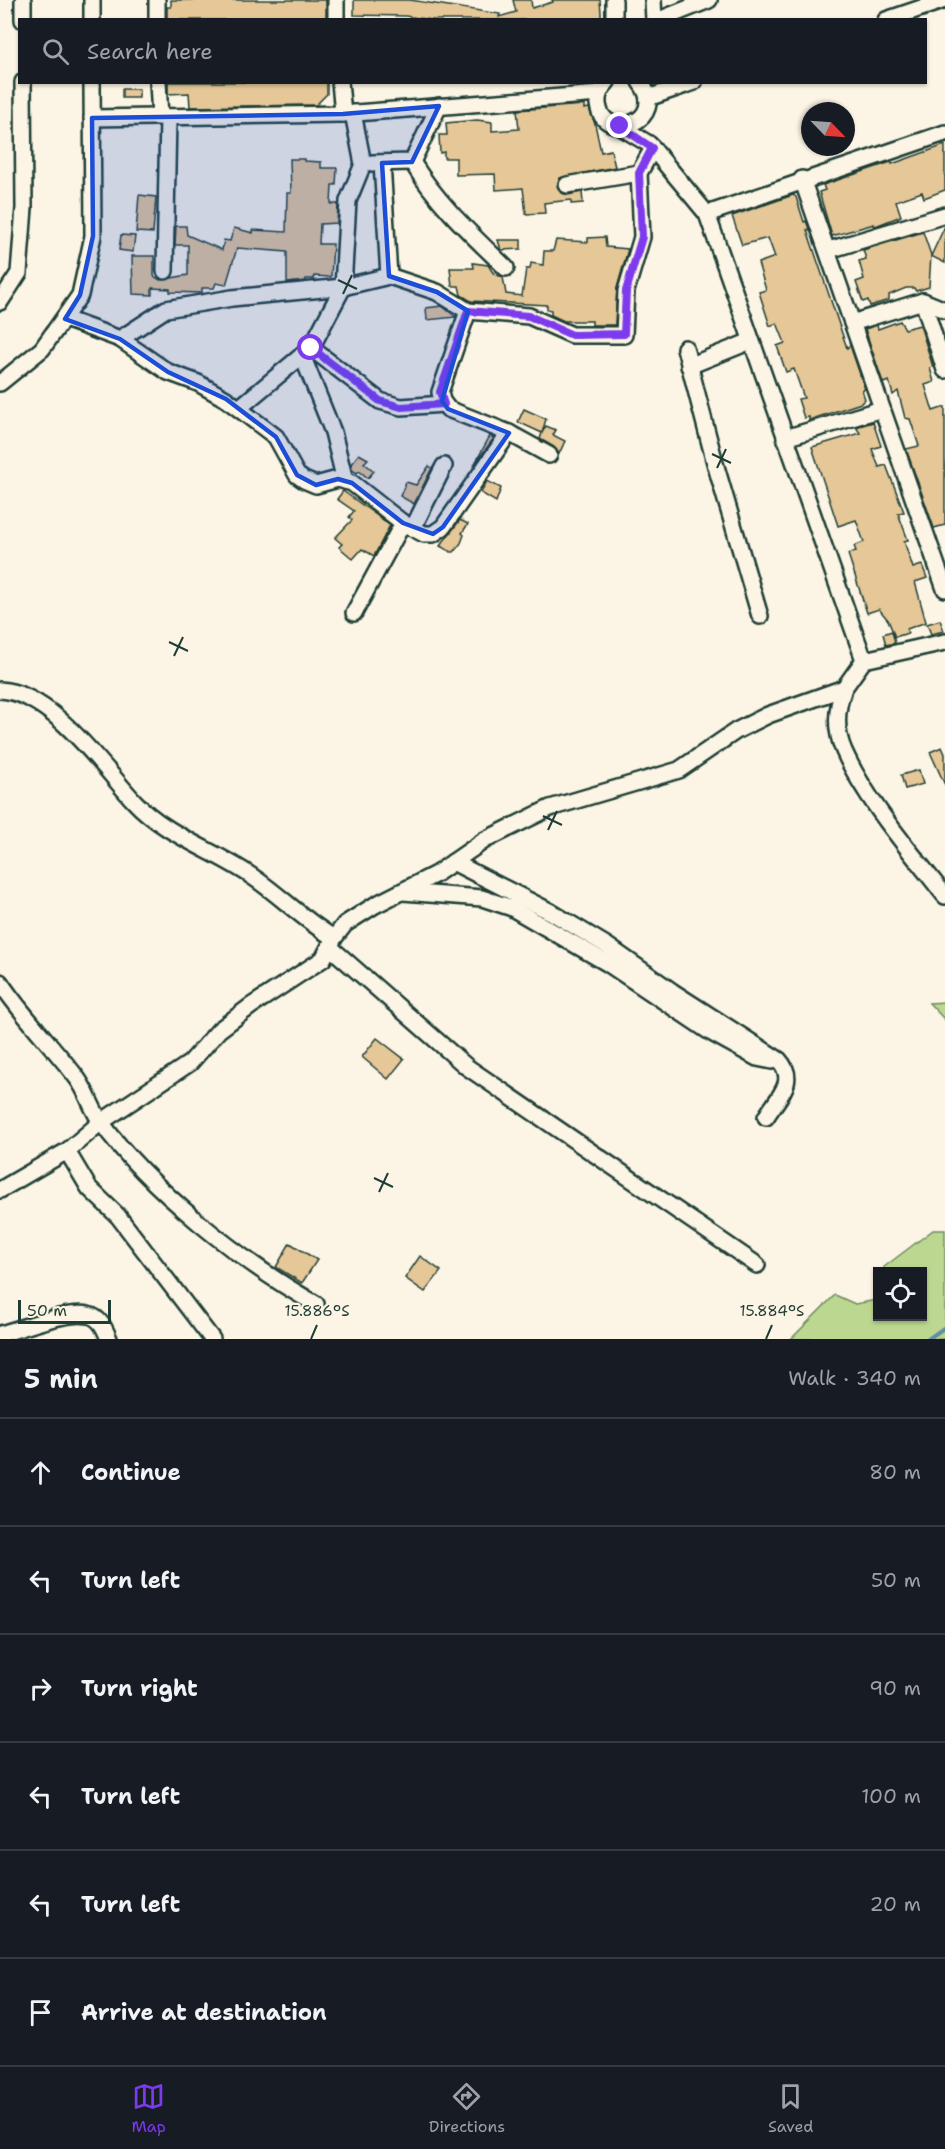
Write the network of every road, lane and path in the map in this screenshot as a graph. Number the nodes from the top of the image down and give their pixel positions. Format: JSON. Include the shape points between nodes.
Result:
{"nodes":[{"id":1,"x":23,"y":0,"type":"edge"},
{"id":2,"x":92,"y":0,"type":"edge"},
{"id":3,"x":158,"y":0,"type":"edge"},
{"id":4,"x":336,"y":0,"type":"edge"},
{"id":5,"x":614,"y":0,"type":"edge"},
{"id":6,"x":653,"y":0,"type":"edge"},
{"id":7,"x":709,"y":0,"type":"edge"},
{"id":8,"x":945,"y":0,"type":"edge"},
{"id":9,"x":23,"y":18,"type":"edge"},
{"id":10,"x":92,"y":18,"type":"edge"},
{"id":11,"x":157,"y":18,"type":"edge"},
{"id":12,"x":336,"y":18,"type":"edge"},
{"id":13,"x":614,"y":18,"type":"edge"},
{"id":14,"x":654,"y":18,"type":"edge"},
{"id":15,"x":664,"y":18,"type":"edge"},
{"id":16,"x":892,"y":18,"type":"edge"},
{"id":17,"x":24,"y":84,"type":"edge"},
{"id":18,"x":92,"y":84,"type":"edge"},
{"id":19,"x":158,"y":84,"type":"edge"},
{"id":20,"x":341,"y":84,"type":"edge"},
{"id":21,"x":641,"y":84,"type":"edge"},
{"id":22,"x":690,"y":84,"type":"edge"},
{"id":23,"x":603,"y":88,"type":"edge"},
{"id":24,"x":647,"y":105,"type":"junction"},
{"id":25,"x":439,"y":106,"type":"junction"},
{"id":26,"x":348,"y":113,"type":"junction"},
{"id":27,"x":164,"y":117,"type":"junction"},
{"id":28,"x":93,"y":118,"type":"junction"},
{"id":29,"x":620,"y":126,"type":"junction"},
{"id":30,"x":945,"y":133,"type":"edge"},
{"id":31,"x":651,"y":146,"type":"junction"},
{"id":32,"x":412,"y":162,"type":"junction"},
{"id":33,"x":382,"y":163,"type":"junction"},
{"id":34,"x":363,"y":164,"type":"junction"},
{"id":35,"x":639,"y":173,"type":"junction"},
{"id":36,"x":802,"y":180,"type":"junction"},
{"id":37,"x":567,"y":185,"type":"dead end"},
{"id":38,"x":707,"y":214,"type":"junction"},
{"id":39,"x":945,"y":215,"type":"edge"},
{"id":40,"x":829,"y":250,"type":"junction"},
{"id":41,"x":506,"y":268,"type":"dead end"},
{"id":42,"x":165,"y":271,"type":"dead end"},
{"id":43,"x":389,"y":276,"type":"junction"},
{"id":44,"x":344,"y":287,"type":"junction"},
{"id":45,"x":923,"y":301,"type":"junction"},
{"id":46,"x":0,"y":302,"type":"edge"},
{"id":47,"x":945,"y":310,"type":"edge"},
{"id":48,"x":468,"y":311,"type":"junction"},
{"id":49,"x":65,"y":319,"type":"junction"},
{"id":50,"x":852,"y":323,"type":"junction"},
{"id":51,"x":120,"y":339,"type":"junction"},
{"id":52,"x":752,"y":341,"type":"junction"},
{"id":53,"x":685,"y":348,"type":"dead end"},
{"id":54,"x":307,"y":351,"type":"junction"},
{"id":55,"x":689,"y":366,"type":"junction"},
{"id":56,"x":945,"y":370,"type":"edge"},
{"id":57,"x":0,"y":383,"type":"edge"},
{"id":58,"x":444,"y":404,"type":"junction"},
{"id":59,"x":239,"y":408,"type":"junction"},
{"id":60,"x":882,"y":409,"type":"junction"},
{"id":61,"x":509,"y":433,"type":"junction"},
{"id":62,"x":785,"y":438,"type":"junction"},
{"id":63,"x":549,"y":455,"type":"dead end"},
{"id":64,"x":444,"y":466,"type":"dead end"},
{"id":65,"x":345,"y":481,"type":"junction"},
{"id":66,"x":408,"y":526,"type":"junction"},
{"id":67,"x":945,"y":589,"type":"edge"},
{"id":68,"x":354,"y":613,"type":"dead end"},
{"id":69,"x":760,"y":616,"type":"dead end"},
{"id":70,"x":945,"y":642,"type":"edge"},
{"id":71,"x":864,"y":660,"type":"junction"},
{"id":72,"x":844,"y":688,"type":"junction"},
{"id":73,"x":0,"y":690,"type":"edge"},
{"id":74,"x":453,"y":862,"type":"junction"},
{"id":75,"x":403,"y":892,"type":"junction"},
{"id":76,"x":945,"y":896,"type":"edge"},
{"id":77,"x":332,"y":943,"type":"junction"},
{"id":78,"x":0,"y":982,"type":"edge"},
{"id":79,"x":779,"y":1060,"type":"junction"},
{"id":80,"x":766,"y":1117,"type":"dead end"},
{"id":81,"x":101,"y":1122,"type":"junction"},
{"id":82,"x":67,"y":1151,"type":"junction"},
{"id":83,"x":0,"y":1190,"type":"edge"},
{"id":84,"x":757,"y":1265,"type":"dead end"},
{"id":85,"x":316,"y":1304,"type":"dead end"},
{"id":86,"x":0,"y":1334,"type":"edge"},
{"id":87,"x":109,"y":1339,"type":"edge"},
{"id":88,"x":212,"y":1339,"type":"edge"}],
"edges":[{"from":1,"to":9,"type":"street"},
{"from":2,"to":10,"type":"street"},
{"from":3,"to":11,"type":"street"},
{"from":4,"to":12,"type":"street"},
{"from":5,"to":13,"type":"street"},
{"from":6,"to":14,"type":"street"},
{"from":7,"to":15,"type":"street"},
{"from":8,"to":16,"type":"street"},
{"from":17,"to":46,"type":"street","via":[[24,208],[19,273]]},
{"from":18,"to":28,"type":"street"},
{"from":19,"to":27,"type":"street"},
{"from":20,"to":26,"type":"street"},
{"from":21,"to":24,"type":"street"},
{"from":22,"to":24,"type":"street"},
{"from":23,"to":25,"type":"street"},
{"from":23,"to":29,"type":"street","via":[[602,114]]},
{"from":24,"to":29,"type":"street","via":[[634,123]]},
{"from":24,"to":31,"type":"street"},
{"from":25,"to":26,"type":"street"},
{"from":25,"to":32,"type":"street"},
{"from":26,"to":27,"type":"street"},
{"from":26,"to":34,"type":"street"},
{"from":27,"to":28,"type":"street"},
{"from":27,"to":42,"type":"street"},
{"from":28,"to":49,"type":"street","via":[[93,237],[80,295]]},
{"from":29,"to":31,"type":"street"},
{"from":30,"to":36,"type":"street"},
{"from":31,"to":35,"type":"street"},
{"from":31,"to":38,"type":"street"},
{"from":32,"to":33,"type":"street"},
{"from":32,"to":41,"type":"street","via":[[452,217]]},
{"from":33,"to":34,"type":"street"},
{"from":33,"to":43,"type":"street"},
{"from":34,"to":44,"type":"street","via":[[348,201]]},
{"from":35,"to":37,"type":"street"},
{"from":35,"to":48,"type":"street","via":[[642,237],[626,291],[624,334],[572,335],[529,316]]},
{"from":36,"to":38,"type":"street"},
{"from":36,"to":40,"type":"street"},
{"from":38,"to":52,"type":"street"},
{"from":39,"to":40,"type":"street"},
{"from":40,"to":50,"type":"street"},
{"from":43,"to":44,"type":"street"},
{"from":43,"to":48,"type":"street","via":[[437,292]]},
{"from":44,"to":51,"type":"street","via":[[166,309]]},
{"from":44,"to":54,"type":"street"},
{"from":45,"to":47,"type":"street"},
{"from":45,"to":50,"type":"street"},
{"from":45,"to":56,"type":"street"},
{"from":48,"to":58,"type":"street","via":[[440,392]]},
{"from":49,"to":51,"type":"street"},
{"from":49,"to":57,"type":"street","via":[[42,349]]},
{"from":50,"to":60,"type":"street"},
{"from":51,"to":59,"type":"street","via":[[168,372],[198,383]]},
{"from":52,"to":55,"type":"street"},
{"from":52,"to":62,"type":"street"},
{"from":53,"to":55,"type":"street"},
{"from":54,"to":58,"type":"street","via":[[380,401],[401,407]]},
{"from":54,"to":59,"type":"street"},
{"from":54,"to":65,"type":"street"},
{"from":55,"to":69,"type":"street"},
{"from":58,"to":61,"type":"street"},
{"from":59,"to":65,"type":"street","via":[[276,437],[304,480],[316,485]]},
{"from":60,"to":62,"type":"street"},
{"from":60,"to":67,"type":"street"},
{"from":61,"to":63,"type":"street"},
{"from":61,"to":66,"type":"street","via":[[443,527],[433,534],[424,534]]},
{"from":62,"to":71,"type":"street"},
{"from":64,"to":66,"type":"street"},
{"from":65,"to":66,"type":"street","via":[[371,495]]},
{"from":66,"to":68,"type":"street"},
{"from":70,"to":71,"type":"street"},
{"from":71,"to":72,"type":"street"},
{"from":72,"to":74,"type":"street","via":[[768,715],[736,731],[679,770],[549,808],[485,840]]},
{"from":72,"to":76,"type":"street","via":[[837,707],[843,750],[877,806]]},
{"from":73,"to":77,"type":"street","via":[[47,708],[137,804],[176,833],[251,875]]},
{"from":74,"to":75,"type":"street"},
{"from":74,"to":79,"type":"street","via":[[606,945]]},
{"from":75,"to":77,"type":"street","via":[[345,924]]},
{"from":75,"to":79,"type":"street","via":[[498,901],[607,963],[710,1032],[757,1058]]},
{"from":77,"to":81,"type":"street","via":[[323,959],[219,1030],[190,1063]]},
{"from":77,"to":84,"type":"street","via":[[467,1067]]},
{"from":78,"to":81,"type":"street","via":[[27,1021],[82,1084]]},
{"from":79,"to":80,"type":"street","via":[[787,1070],[788,1082]]},
{"from":81,"to":82,"type":"street"},
{"from":81,"to":85,"type":"street","via":[[162,1188],[210,1232]]},
{"from":82,"to":83,"type":"street"},
{"from":82,"to":88,"type":"street","via":[[89,1188],[118,1216]]},
{"from":86,"to":87,"type":"street","via":[[72,1315],[88,1315],[100,1320]]}]}
